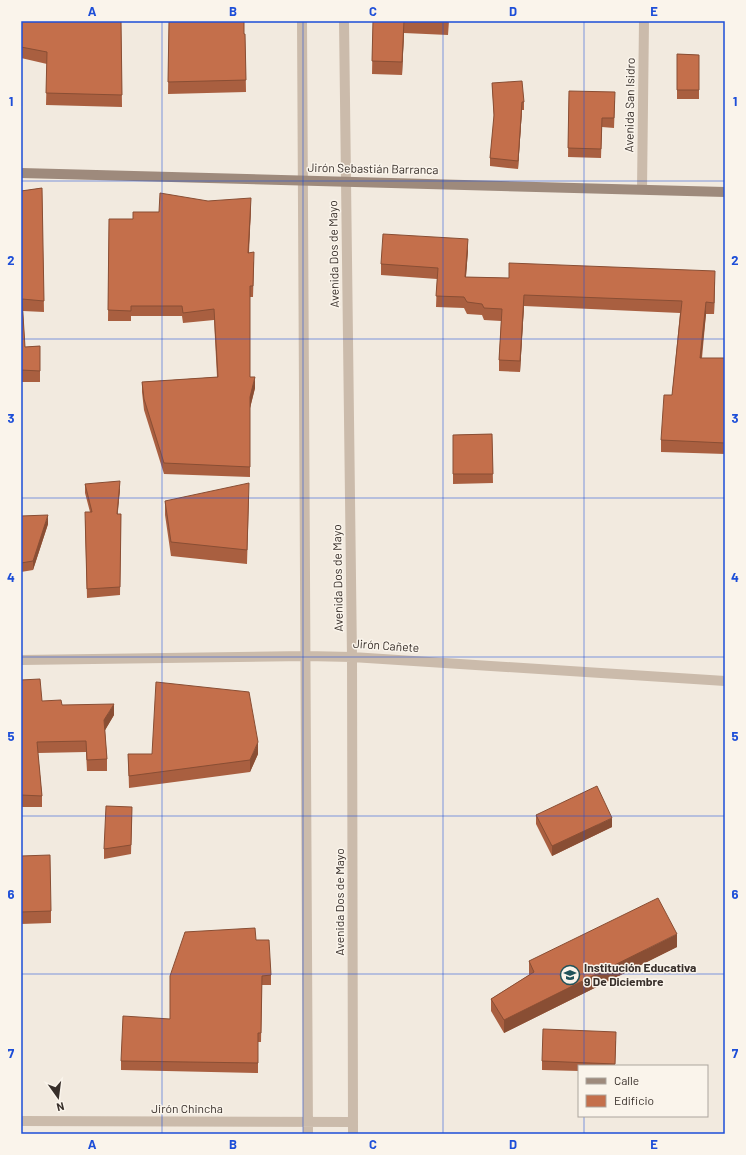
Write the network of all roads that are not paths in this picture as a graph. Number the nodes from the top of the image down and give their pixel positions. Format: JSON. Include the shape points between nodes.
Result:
{"nodes":[{"id":1,"x":302,"y":21,"type":"edge"},
{"id":2,"x":344,"y":21,"type":"edge"},
{"id":3,"x":644,"y":21,"type":"edge"},
{"id":4,"x":21,"y":173,"type":"edge"},
{"id":5,"x":304,"y":181,"type":"junction"},
{"id":6,"x":346,"y":182,"type":"junction"},
{"id":7,"x":642,"y":189,"type":"junction"},
{"id":8,"x":725,"y":192,"type":"edge"},
{"id":9,"x":306,"y":656,"type":"junction"},
{"id":10,"x":352,"y":657,"type":"junction"},
{"id":11,"x":21,"y":660,"type":"edge"},
{"id":12,"x":725,"y":681,"type":"edge"},
{"id":13,"x":21,"y":1121,"type":"edge"},
{"id":14,"x":308,"y":1122,"type":"junction"},
{"id":15,"x":353,"y":1122,"type":"junction"},
{"id":16,"x":308,"y":1134,"type":"edge"},
{"id":17,"x":353,"y":1134,"type":"edge"}],
"edges":[{"from":1,"to":5,"type":"street"},
{"from":2,"to":6,"type":"street","name":"Avenida Dos de Mayo"},
{"from":3,"to":7,"type":"street","name":"Avenida San Isidro"},
{"from":4,"to":5,"type":"street","name":"Jirón Sebastián Barranca"},
{"from":5,"to":6,"type":"street","name":"Jirón Sebastián Barranca"},
{"from":5,"to":9,"type":"street"},
{"from":6,"to":7,"type":"street","name":"Jirón Sebastián Barranca"},
{"from":6,"to":10,"type":"street","name":"Avenida Dos de Mayo"},
{"from":7,"to":8,"type":"street","name":"Jirón Sebastián Barranca"},
{"from":9,"to":10,"type":"street","name":"Jirón Cañete"},
{"from":9,"to":11,"type":"street","name":"Jirón Cañete"},
{"from":9,"to":14,"type":"street"},
{"from":10,"to":12,"type":"street","name":"Jirón Cañete"},
{"from":10,"to":15,"type":"street","name":"Avenida Dos de Mayo"},
{"from":13,"to":14,"type":"street","name":"Jirón Chincha"},
{"from":14,"to":15,"type":"street","name":"Jirón Chincha"},
{"from":14,"to":16,"type":"street"},
{"from":15,"to":17,"type":"street","name":"Avenida Dos de Mayo"}]}
